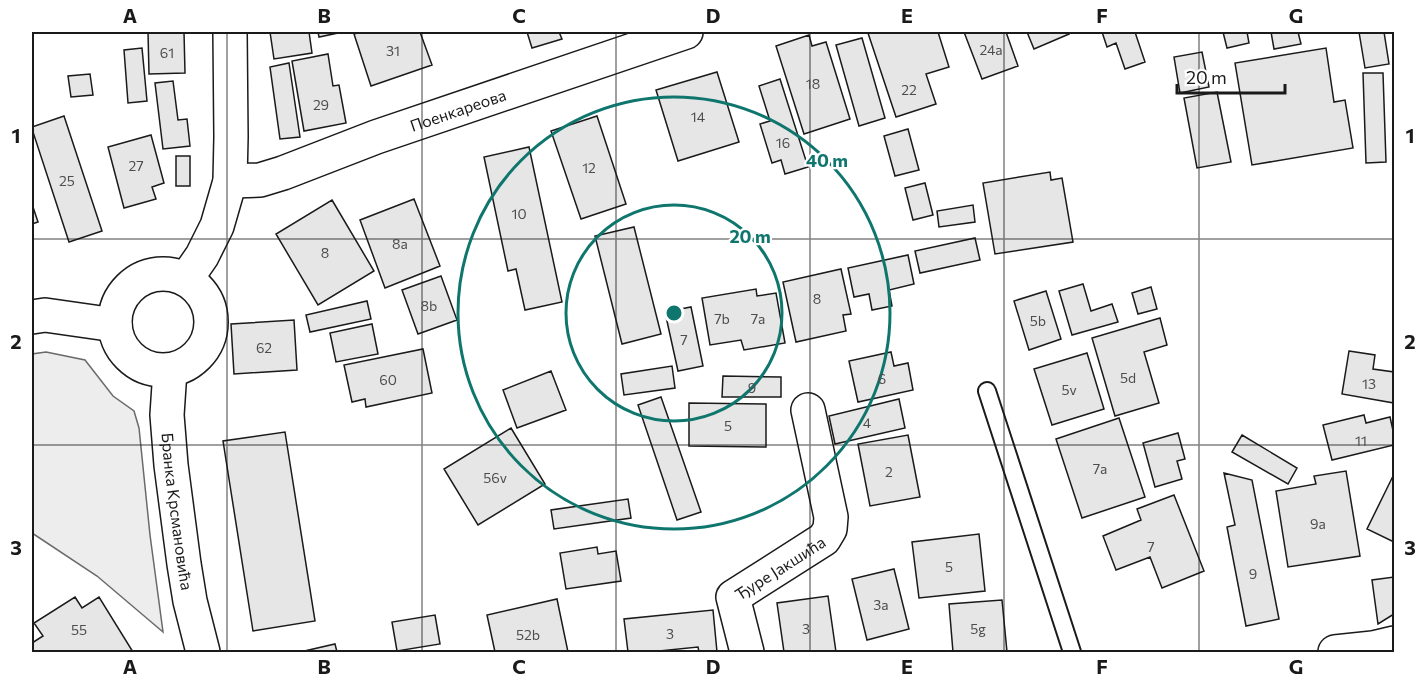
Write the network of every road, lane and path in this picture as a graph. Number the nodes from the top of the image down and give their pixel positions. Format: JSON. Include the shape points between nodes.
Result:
{"nodes":[{"id":1,"x":230,"y":32,"type":"edge"},
{"id":2,"x":686,"y":32,"type":"edge"},
{"id":3,"x":230,"y":181,"type":"junction"},
{"id":4,"x":186,"y":279,"type":"junction"},
{"id":5,"x":32,"y":317,"type":"edge"},
{"id":6,"x":115,"y":325,"type":"junction"},
{"id":7,"x":170,"y":370,"type":"junction"},
{"id":8,"x":987,"y":391,"type":"dead end"},
{"id":9,"x":808,"y":410,"type":"dead end"},
{"id":10,"x":1395,"y":643,"type":"edge"},
{"id":11,"x":203,"y":652,"type":"edge"},
{"id":12,"x":747,"y":652,"type":"edge"},
{"id":13,"x":1072,"y":652,"type":"edge"},
{"id":14,"x":1335,"y":652,"type":"edge"}],
"edges":[{"from":1,"to":3,"type":"street"},
{"from":2,"to":3,"type":"street","name":"Поенкареова","via":[[376,137],[283,173],[260,180]]},
{"from":3,"to":4,"type":"street","via":[[217,225]]},
{"from":4,"to":6,"type":"street","via":[[161,273],[137,281],[120,300]]},
{"from":4,"to":7,"type":"street","via":[[207,301],[209,338],[194,359]]},
{"from":5,"to":6,"type":"street","via":[[45,315]]},
{"from":6,"to":7,"type":"street","via":[[117,338],[132,359],[156,370]]},
{"from":7,"to":11,"type":"street","name":"Бранка Крсмановића","via":[[167,415],[171,465],[190,601]]},
{"from":8,"to":13,"type":"lane"},
{"from":9,"to":12,"type":"street","name":"Ђуре Јакшића","via":[[831,517],[830,529],[824,540],[732,597]]},
{"from":10,"to":14,"type":"street"}]}
